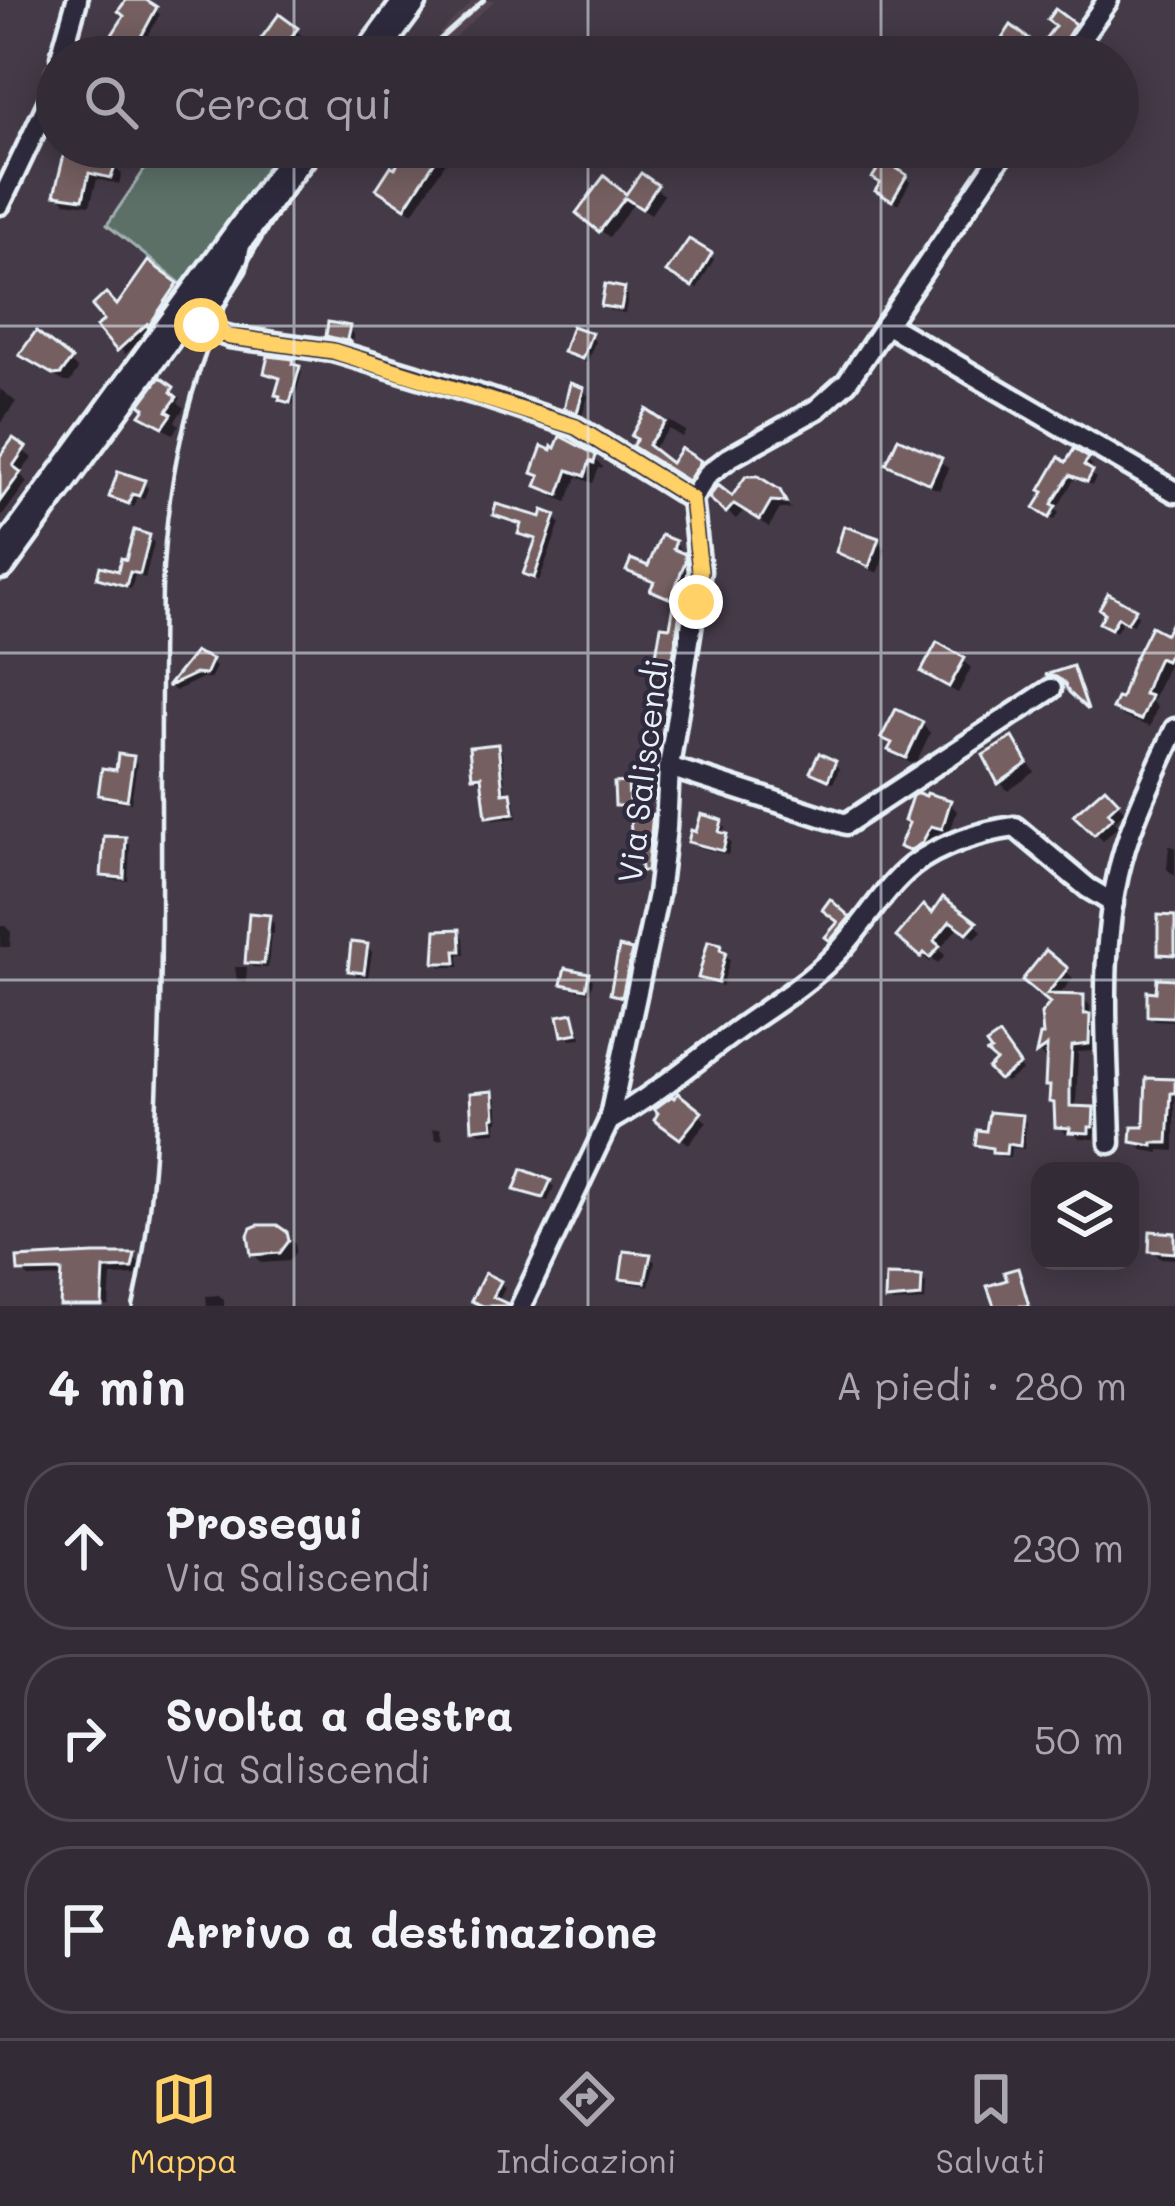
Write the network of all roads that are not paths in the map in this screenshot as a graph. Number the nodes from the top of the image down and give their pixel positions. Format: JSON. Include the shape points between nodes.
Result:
{"nodes":[{"id":1,"x":77,"y":0,"type":"edge"},
{"id":2,"x":411,"y":0,"type":"edge"},
{"id":3,"x":1108,"y":0,"type":"edge"},
{"id":4,"x":67,"y":36,"type":"edge"},
{"id":5,"x":384,"y":36,"type":"edge"},
{"id":6,"x":1083,"y":36,"type":"edge"},
{"id":7,"x":36,"y":128,"type":"edge"},
{"id":8,"x":289,"y":168,"type":"edge"},
{"id":9,"x":993,"y":168,"type":"edge"},
{"id":10,"x":0,"y":204,"type":"edge"},
{"id":11,"x":242,"y":232,"type":"junction"},
{"id":12,"x":886,"y":324,"type":"junction"},
{"id":13,"x":1175,"y":492,"type":"edge"},
{"id":14,"x":692,"y":499,"type":"junction"},
{"id":15,"x":0,"y":563,"type":"edge"},
{"id":16,"x":1051,"y":689,"type":"dead end"},
{"id":17,"x":1175,"y":729,"type":"edge"},
{"id":18,"x":669,"y":767,"type":"junction"},
{"id":19,"x":1113,"y":902,"type":"junction"},
{"id":20,"x":609,"y":1121,"type":"junction"},
{"id":21,"x":1110,"y":1143,"type":"dead end"},
{"id":22,"x":521,"y":1306,"type":"edge"}],
"edges":[{"from":1,"to":4,"type":"street"},
{"from":2,"to":5,"type":"main road"},
{"from":3,"to":6,"type":"street"},
{"from":7,"to":10,"type":"street"},
{"from":8,"to":11,"type":"main road"},
{"from":9,"to":12,"type":"street"},
{"from":11,"to":14,"type":"street","bridge":true,"via":[[236,268],[204,328],[333,351],[576,427]]},
{"from":11,"to":15,"type":"main road"},
{"from":12,"to":13,"type":"street"},
{"from":12,"to":14,"type":"street","via":[[847,382],[817,409],[729,458]]},
{"from":14,"to":18,"type":"street","name":"Via Saliscendi","via":[[700,571]]},
{"from":16,"to":18,"type":"street","via":[[846,824]]},
{"from":17,"to":19,"type":"street","via":[[1125,848]]},
{"from":18,"to":20,"type":"street","name":"Via Saliscendi","via":[[658,893]]},
{"from":19,"to":20,"type":"street","via":[[1015,827],[964,839],[914,863],[834,957],[654,1096]]},
{"from":19,"to":21,"type":"street","via":[[1106,970]]},
{"from":20,"to":22,"type":"street","name":"Via Saliscendi"}]}
